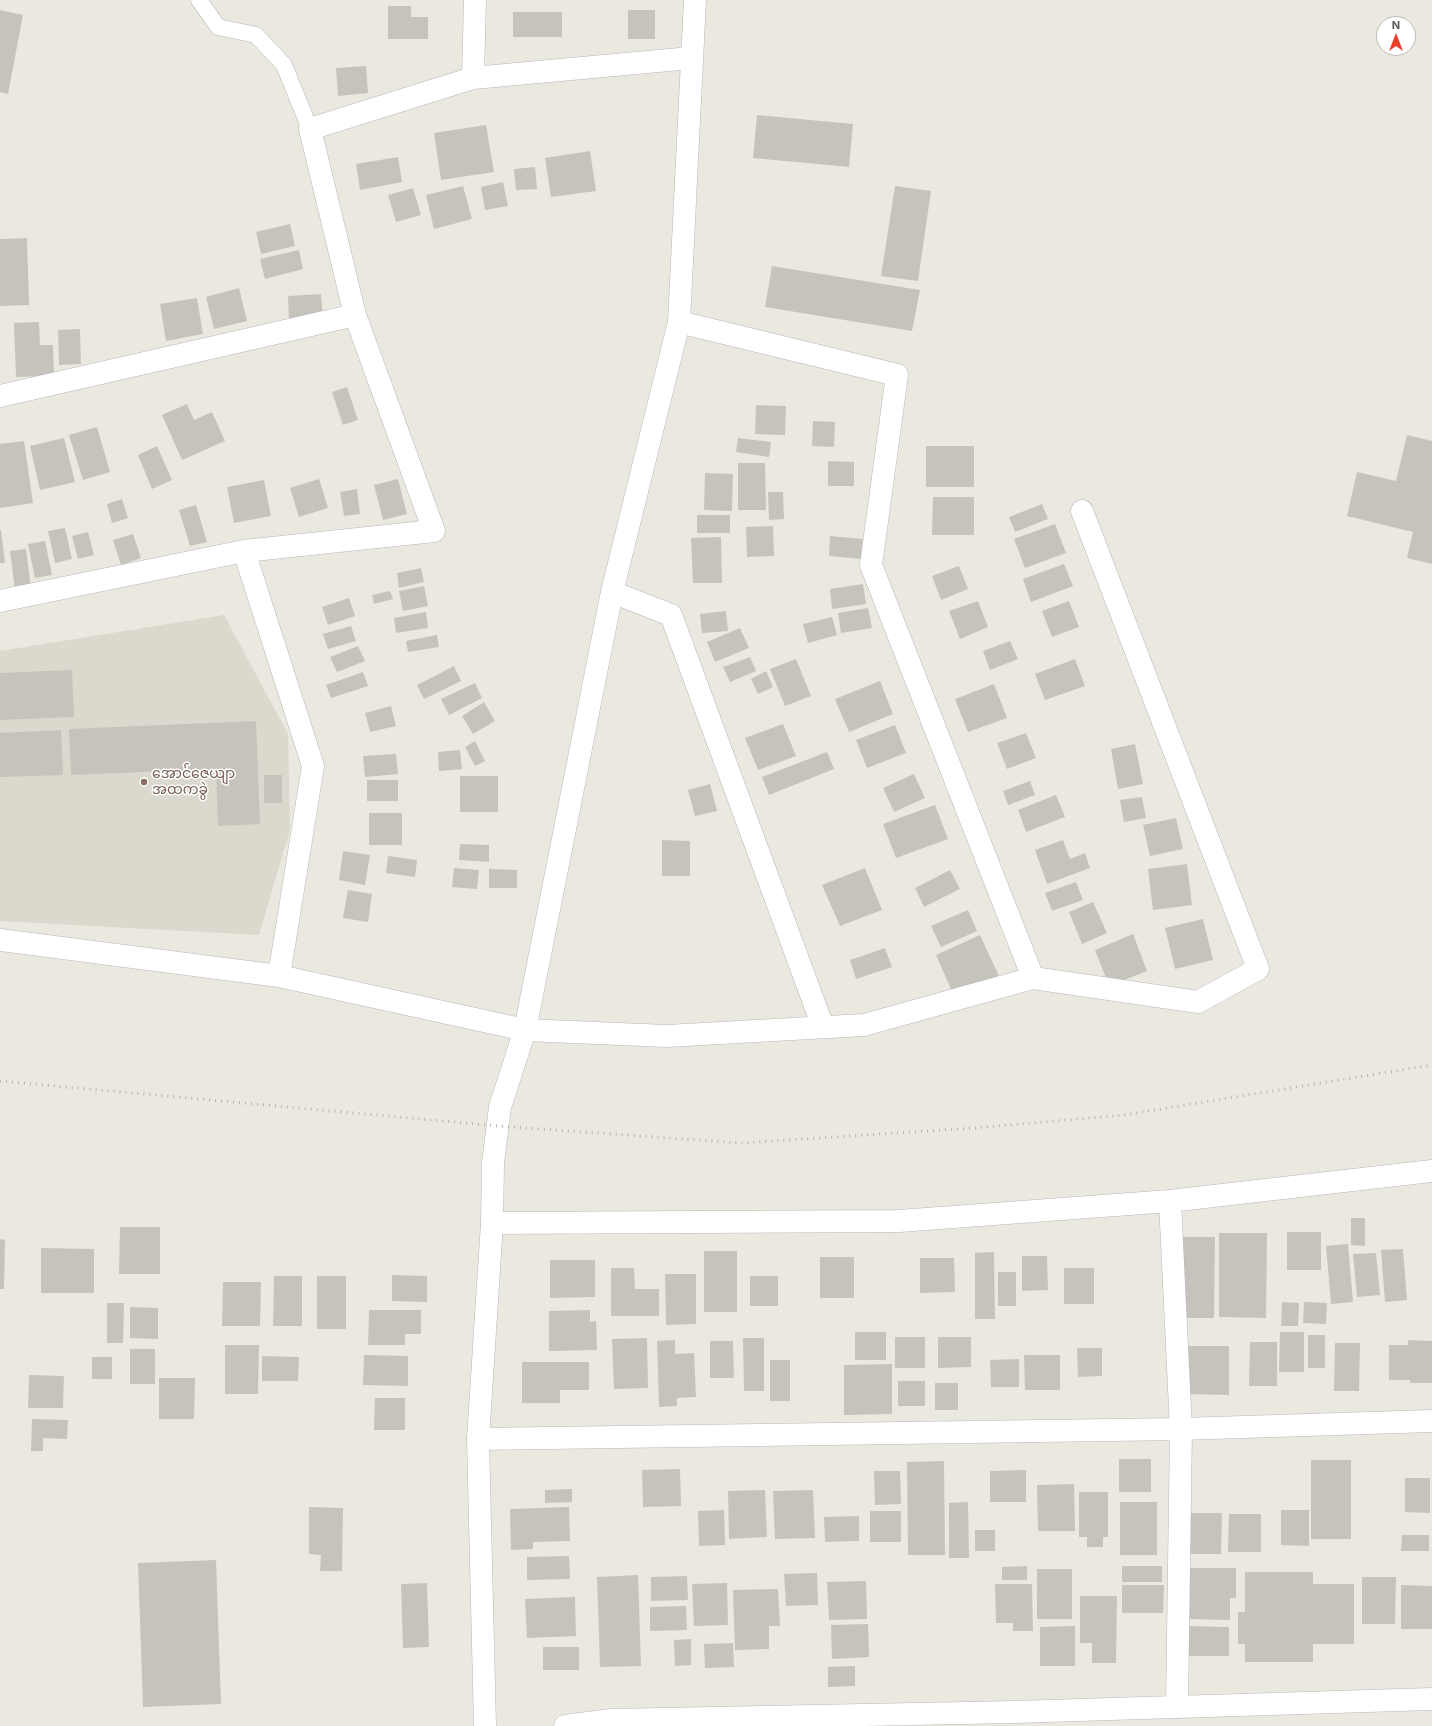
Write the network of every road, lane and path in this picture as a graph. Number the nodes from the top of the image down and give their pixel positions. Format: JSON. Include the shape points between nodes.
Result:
{"nodes":[{"id":1,"x":200,"y":0,"type":"edge"},
{"id":2,"x":475,"y":0,"type":"edge"},
{"id":3,"x":696,"y":0,"type":"edge"},
{"id":4,"x":691,"y":58,"type":"junction"},
{"id":5,"x":473,"y":78,"type":"junction"},
{"id":6,"x":310,"y":129,"type":"junction"},
{"id":7,"x":355,"y":315,"type":"junction"},
{"id":8,"x":679,"y":322,"type":"junction"},
{"id":9,"x":0,"y":396,"type":"edge"},
{"id":10,"x":1082,"y":511,"type":"dead end"},
{"id":11,"x":244,"y":551,"type":"junction"},
{"id":12,"x":612,"y":592,"type":"junction"},
{"id":13,"x":0,"y":601,"type":"edge"},
{"id":14,"x":0,"y":940,"type":"edge"},
{"id":15,"x":280,"y":976,"type":"junction"},
{"id":16,"x":1033,"y":978,"type":"junction"},
{"id":17,"x":823,"y":1027,"type":"junction"},
{"id":18,"x":525,"y":1030,"type":"junction"},
{"id":19,"x":1432,"y":1171,"type":"edge"},
{"id":20,"x":1170,"y":1200,"type":"junction"},
{"id":21,"x":492,"y":1223,"type":"junction"},
{"id":22,"x":1432,"y":1421,"type":"edge"},
{"id":23,"x":1182,"y":1429,"type":"junction"},
{"id":24,"x":478,"y":1439,"type":"junction"},
{"id":25,"x":1432,"y":1699,"type":"edge"},
{"id":26,"x":1177,"y":1707,"type":"junction"},
{"id":27,"x":485,"y":1726,"type":"edge"},
{"id":28,"x":565,"y":1726,"type":"edge"}],
"edges":[{"from":1,"to":6,"type":"lane","via":[[218,27],[256,35],[284,65]]},
{"from":2,"to":5,"type":"street"},
{"from":3,"to":4,"type":"street"},
{"from":4,"to":5,"type":"street"},
{"from":4,"to":8,"type":"street"},
{"from":5,"to":6,"type":"street"},
{"from":6,"to":7,"type":"street"},
{"from":7,"to":9,"type":"street"},
{"from":7,"to":11,"type":"street","via":[[434,531]]},
{"from":8,"to":12,"type":"street"},
{"from":8,"to":16,"type":"street","via":[[897,374],[871,565]]},
{"from":10,"to":16,"type":"street","via":[[1258,969],[1198,1002]]},
{"from":11,"to":13,"type":"street"},
{"from":11,"to":15,"type":"street","via":[[313,766]]},
{"from":12,"to":17,"type":"street","via":[[671,615]]},
{"from":12,"to":18,"type":"street"},
{"from":14,"to":15,"type":"street"},
{"from":15,"to":18,"type":"street"},
{"from":16,"to":17,"type":"street","via":[[864,1025]]},
{"from":17,"to":18,"type":"street","via":[[667,1036]]},
{"from":18,"to":21,"type":"street","via":[[500,1107],[493,1162]]},
{"from":19,"to":20,"type":"street"},
{"from":20,"to":21,"type":"street","via":[[899,1221]]},
{"from":20,"to":23,"type":"street"},
{"from":21,"to":24,"type":"street"},
{"from":22,"to":23,"type":"street"},
{"from":23,"to":24,"type":"street"},
{"from":23,"to":26,"type":"street"},
{"from":24,"to":27,"type":"street"},
{"from":25,"to":26,"type":"street"},
{"from":26,"to":28,"type":"street","via":[[611,1720]]}]}
